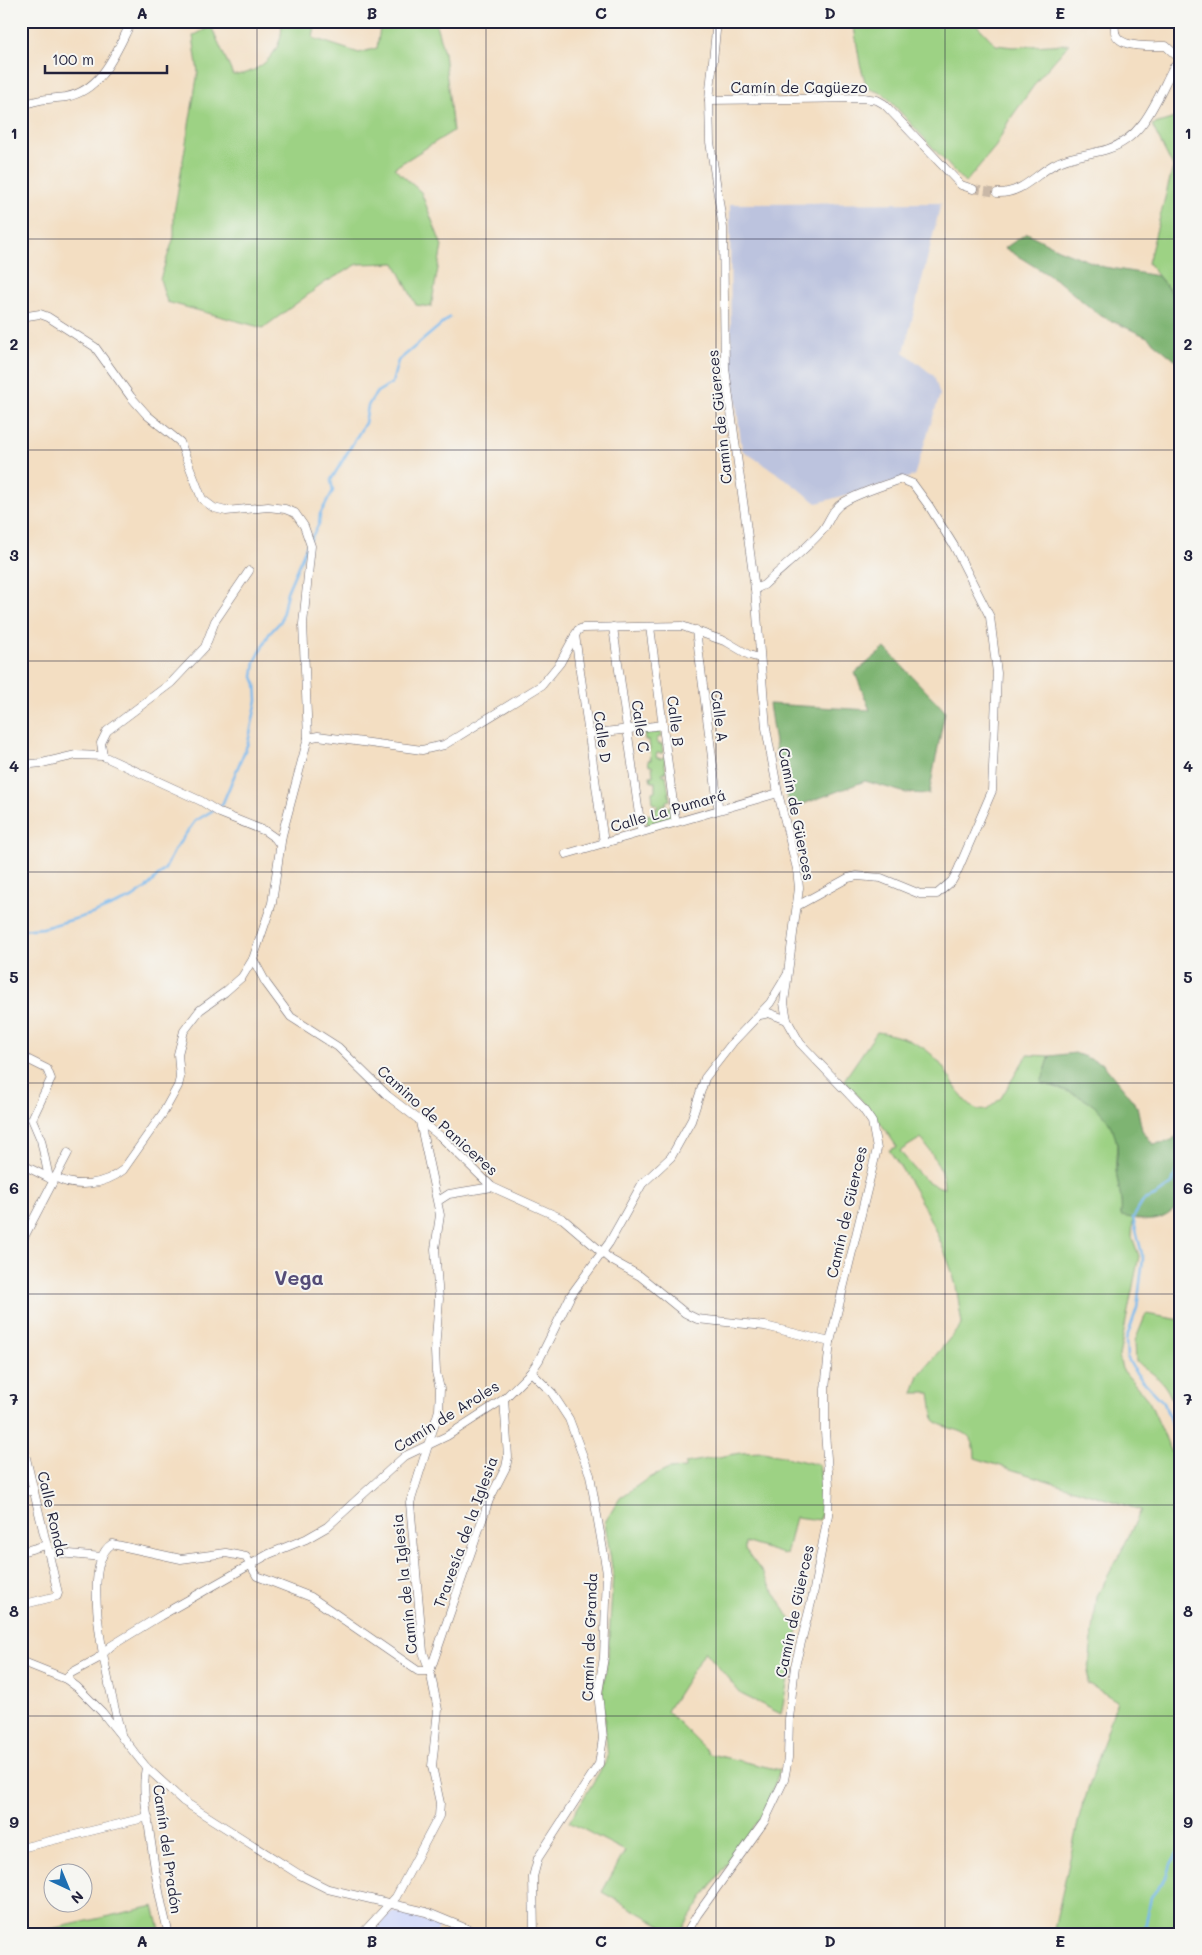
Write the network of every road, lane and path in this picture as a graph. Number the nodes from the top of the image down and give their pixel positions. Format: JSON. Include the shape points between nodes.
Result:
{"nodes":[{"id":1,"x":132,"y":21,"type":"edge"},
{"id":2,"x":717,"y":21,"type":"edge"},
{"id":3,"x":1116,"y":21,"type":"edge"},
{"id":4,"x":1181,"y":60,"type":"edge"},
{"id":5,"x":709,"y":100,"type":"junction"},
{"id":6,"x":21,"y":107,"type":"edge"},
{"id":7,"x":973,"y":189,"type":"tunnel mouth"},
{"id":8,"x":997,"y":193,"type":"tunnel mouth"},
{"id":9,"x":21,"y":317,"type":"edge"},
{"id":10,"x":249,"y":571,"type":"dead end"},
{"id":11,"x":755,"y":589,"type":"junction"},
{"id":12,"x":613,"y":627,"type":"junction"},
{"id":13,"x":650,"y":627,"type":"junction"},
{"id":14,"x":696,"y":630,"type":"junction"},
{"id":15,"x":575,"y":635,"type":"junction"},
{"id":16,"x":760,"y":658,"type":"junction"},
{"id":17,"x":663,"y":725,"type":"junction"},
{"id":18,"x":627,"y":730,"type":"junction"},
{"id":19,"x":588,"y":734,"type":"junction"},
{"id":20,"x":308,"y":738,"type":"junction"},
{"id":21,"x":103,"y":756,"type":"junction"},
{"id":22,"x":21,"y":765,"type":"edge"},
{"id":23,"x":778,"y":793,"type":"junction"},
{"id":24,"x":718,"y":806,"type":"dead end"},
{"id":25,"x":675,"y":818,"type":"dead end"},
{"id":26,"x":641,"y":829,"type":"dead end"},
{"id":27,"x":604,"y":843,"type":"junction"},
{"id":28,"x":280,"y":845,"type":"junction"},
{"id":29,"x":566,"y":854,"type":"dead end"},
{"id":30,"x":798,"y":906,"type":"junction"},
{"id":31,"x":254,"y":959,"type":"junction"},
{"id":32,"x":787,"y":975,"type":"junction"},
{"id":33,"x":760,"y":1015,"type":"junction"},
{"id":34,"x":787,"y":1020,"type":"junction"},
{"id":35,"x":21,"y":1056,"type":"edge"},
{"id":36,"x":420,"y":1122,"type":"junction"},
{"id":37,"x":68,"y":1153,"type":"dead end"},
{"id":38,"x":21,"y":1164,"type":"edge"},
{"id":39,"x":52,"y":1179,"type":"junction"},
{"id":40,"x":492,"y":1187,"type":"junction"},
{"id":41,"x":438,"y":1201,"type":"junction"},
{"id":42,"x":21,"y":1243,"type":"edge"},
{"id":43,"x":603,"y":1252,"type":"junction"},
{"id":44,"x":830,"y":1342,"type":"junction"},
{"id":45,"x":531,"y":1372,"type":"junction"},
{"id":46,"x":504,"y":1399,"type":"junction"},
{"id":47,"x":21,"y":1437,"type":"edge"},
{"id":48,"x":427,"y":1446,"type":"junction"},
{"id":49,"x":34,"y":1490,"type":"junction"},
{"id":50,"x":21,"y":1493,"type":"edge"},
{"id":51,"x":47,"y":1549,"type":"junction"},
{"id":52,"x":21,"y":1552,"type":"edge"},
{"id":53,"x":102,"y":1557,"type":"junction"},
{"id":54,"x":251,"y":1564,"type":"junction"},
{"id":55,"x":21,"y":1604,"type":"edge"},
{"id":56,"x":102,"y":1655,"type":"junction"},
{"id":57,"x":21,"y":1661,"type":"edge"},
{"id":58,"x":430,"y":1671,"type":"junction"},
{"id":59,"x":66,"y":1679,"type":"junction"},
{"id":60,"x":122,"y":1738,"type":"junction"},
{"id":61,"x":146,"y":1767,"type":"junction"},
{"id":62,"x":148,"y":1817,"type":"junction"},
{"id":63,"x":21,"y":1848,"type":"edge"},
{"id":64,"x":392,"y":1904,"type":"junction"},
{"id":65,"x":168,"y":1934,"type":"edge"},
{"id":66,"x":362,"y":1934,"type":"edge"},
{"id":67,"x":479,"y":1934,"type":"edge"},
{"id":68,"x":534,"y":1934,"type":"edge"},
{"id":69,"x":686,"y":1934,"type":"edge"}],
"edges":[{"from":1,"to":6,"type":"street","via":[[106,68],[85,91],[29,102]]},
{"from":2,"to":5,"type":"street","name":"Camín de Güerces"},
{"from":3,"to":4,"type":"street","via":[[1113,28],[1115,36],[1122,42],[1166,46]]},
{"from":4,"to":8,"type":"street","via":[[1173,68],[1141,127],[1121,144],[1069,158],[1053,165],[1017,191]]},
{"from":5,"to":7,"type":"street","name":"Camín de Cagüezo","via":[[877,100],[960,185]]},
{"from":5,"to":11,"type":"street","name":"Camín de Güerces","via":[[710,142],[723,228],[725,368]]},
{"from":9,"to":20,"type":"street","via":[[40,314],[48,317],[95,347],[131,397],[180,442],[202,499],[207,504],[226,511],[268,507],[285,509],[301,519],[311,546],[303,624]]},
{"from":10,"to":21,"type":"street","via":[[215,621],[205,647],[171,683],[107,731],[101,743]]},
{"from":11,"to":16,"type":"street","name":"Camín de Güerces"},
{"from":11,"to":30,"type":"street","via":[[764,585],[814,540],[835,509],[844,502],[901,479],[913,484],[954,546],[990,616],[997,673],[994,780],[989,800],[952,881],[937,894],[927,895],[881,878],[857,876]]},
{"from":12,"to":13,"type":"street"},
{"from":12,"to":15,"type":"street","via":[[583,628]]},
{"from":12,"to":18,"type":"street","name":"Calle C"},
{"from":13,"to":14,"type":"street","via":[[682,626]]},
{"from":13,"to":17,"type":"street","name":"Calle B"},
{"from":14,"to":16,"type":"street"},
{"from":14,"to":24,"type":"street","name":"Calle A"},
{"from":15,"to":19,"type":"street","name":"Calle D"},
{"from":15,"to":20,"type":"street","via":[[560,664],[542,685],[444,745],[422,750],[318,736]]},
{"from":16,"to":23,"type":"street","name":"Camín de Güerces","via":[[766,728]]},
{"from":17,"to":18,"type":"street"},
{"from":17,"to":25,"type":"street","name":"Calle B"},
{"from":18,"to":19,"type":"street"},
{"from":18,"to":26,"type":"street","name":"Calle C"},
{"from":19,"to":27,"type":"street","name":"Calle D"},
{"from":20,"to":28,"type":"street"},
{"from":21,"to":22,"type":"street","via":[[76,755],[42,764]]},
{"from":21,"to":28,"type":"street","via":[[220,813],[265,831]]},
{"from":23,"to":27,"type":"street","name":"Calle La Pumará"},
{"from":23,"to":30,"type":"street","name":"Camín de Güerces","via":[[797,869]]},
{"from":27,"to":29,"type":"street","name":"Calle La Pumará"},
{"from":28,"to":31,"type":"street","via":[[276,890]]},
{"from":30,"to":32,"type":"street","name":"Camín de Güerces"},
{"from":31,"to":36,"type":"street","name":"Camino de Paniceres","via":[[275,997],[291,1017],[338,1047]]},
{"from":31,"to":39,"type":"street","via":[[242,977],[200,1010],[184,1030],[178,1054],[178,1086],[123,1170],[115,1177],[91,1183],[76,1184]]},
{"from":32,"to":33,"type":"street","name":"Camín de Aroles"},
{"from":32,"to":34,"type":"street","name":"Camín de Güerces","via":[[784,1003]]},
{"from":33,"to":34,"type":"street","via":[[769,1013]]},
{"from":33,"to":43,"type":"street","name":"Camín de Aroles","via":[[732,1042],[705,1078],[691,1121],[680,1142],[671,1157],[642,1184]]},
{"from":34,"to":44,"type":"street","name":"Camín de Güerces","via":[[800,1043],[863,1109],[876,1135],[873,1168]]},
{"from":35,"to":39,"type":"street","via":[[47,1069],[51,1079],[32,1119]]},
{"from":36,"to":40,"type":"street","name":"Camino de Paniceres","via":[[440,1136]]},
{"from":36,"to":41,"type":"street","name":"Camín de la Iglesia"},
{"from":37,"to":39,"type":"street"},
{"from":38,"to":39,"type":"street"},
{"from":39,"to":42,"type":"street"},
{"from":40,"to":41,"type":"street","via":[[449,1194]]},
{"from":40,"to":43,"type":"street","name":"Camino de Paniceres","via":[[562,1219]]},
{"from":41,"to":48,"type":"street","name":"Camín de la Iglesia","via":[[439,1299],[435,1351],[440,1396],[439,1410]]},
{"from":43,"to":44,"type":"street","name":"Camino de Paniceres","via":[[697,1319],[765,1326]]},
{"from":43,"to":45,"type":"street","name":"Camín de Aroles","via":[[571,1295]]},
{"from":44,"to":69,"type":"street","name":"Camín de Güerces","via":[[825,1405],[828,1515],[795,1666],[784,1780],[764,1822],[696,1915]]},
{"from":45,"to":46,"type":"street","name":"Camín de Aroles"},
{"from":45,"to":68,"type":"street","name":"Camín de Granda","via":[[552,1393],[569,1419],[586,1460],[607,1573],[604,1657],[598,1693],[602,1753],[599,1764],[538,1858],[533,1877]]},
{"from":46,"to":48,"type":"street","name":"Camín de Aroles"},
{"from":46,"to":58,"type":"street","name":"Travesía de la Iglesia","via":[[506,1467],[489,1500]]},
{"from":47,"to":49,"type":"street","name":"Calle Ronda"},
{"from":48,"to":54,"type":"street","name":"Camín de Aroles","via":[[405,1456],[327,1527]]},
{"from":48,"to":58,"type":"street","name":"Camín de la Iglesia","via":[[410,1503],[423,1652]]},
{"from":49,"to":50,"type":"street"},
{"from":49,"to":51,"type":"street","name":"Calle Ronda"},
{"from":51,"to":52,"type":"street"},
{"from":51,"to":53,"type":"street"},
{"from":51,"to":55,"type":"street","name":"Calle Ronda","via":[[57,1596]]},
{"from":53,"to":54,"type":"street","via":[[108,1546],[117,1543],[181,1559],[218,1554],[246,1557]]},
{"from":53,"to":56,"type":"street","via":[[97,1626]]},
{"from":54,"to":56,"type":"street","name":"Camín de Aroles","via":[[160,1616]]},
{"from":54,"to":58,"type":"street","via":[[257,1576],[311,1597],[418,1671]]},
{"from":56,"to":59,"type":"street","name":"Camín de Aroles","via":[[71,1672]]},
{"from":56,"to":60,"type":"street"},
{"from":57,"to":59,"type":"street"},
{"from":58,"to":64,"type":"street","name":"Camín de la Iglesia","via":[[438,1710],[432,1766],[440,1803],[439,1816]]},
{"from":59,"to":60,"type":"street","via":[[89,1697]]},
{"from":60,"to":61,"type":"street"},
{"from":61,"to":62,"type":"street","name":"Camín del Pradón","via":[[144,1784]]},
{"from":61,"to":64,"type":"street","via":[[183,1800],[314,1883]]},
{"from":62,"to":63,"type":"street"},
{"from":62,"to":65,"type":"street","name":"Camín del Pradón"},
{"from":64,"to":66,"type":"street","name":"Camín de la Iglesia"},
{"from":64,"to":67,"type":"street","via":[[426,1912]]}]}
